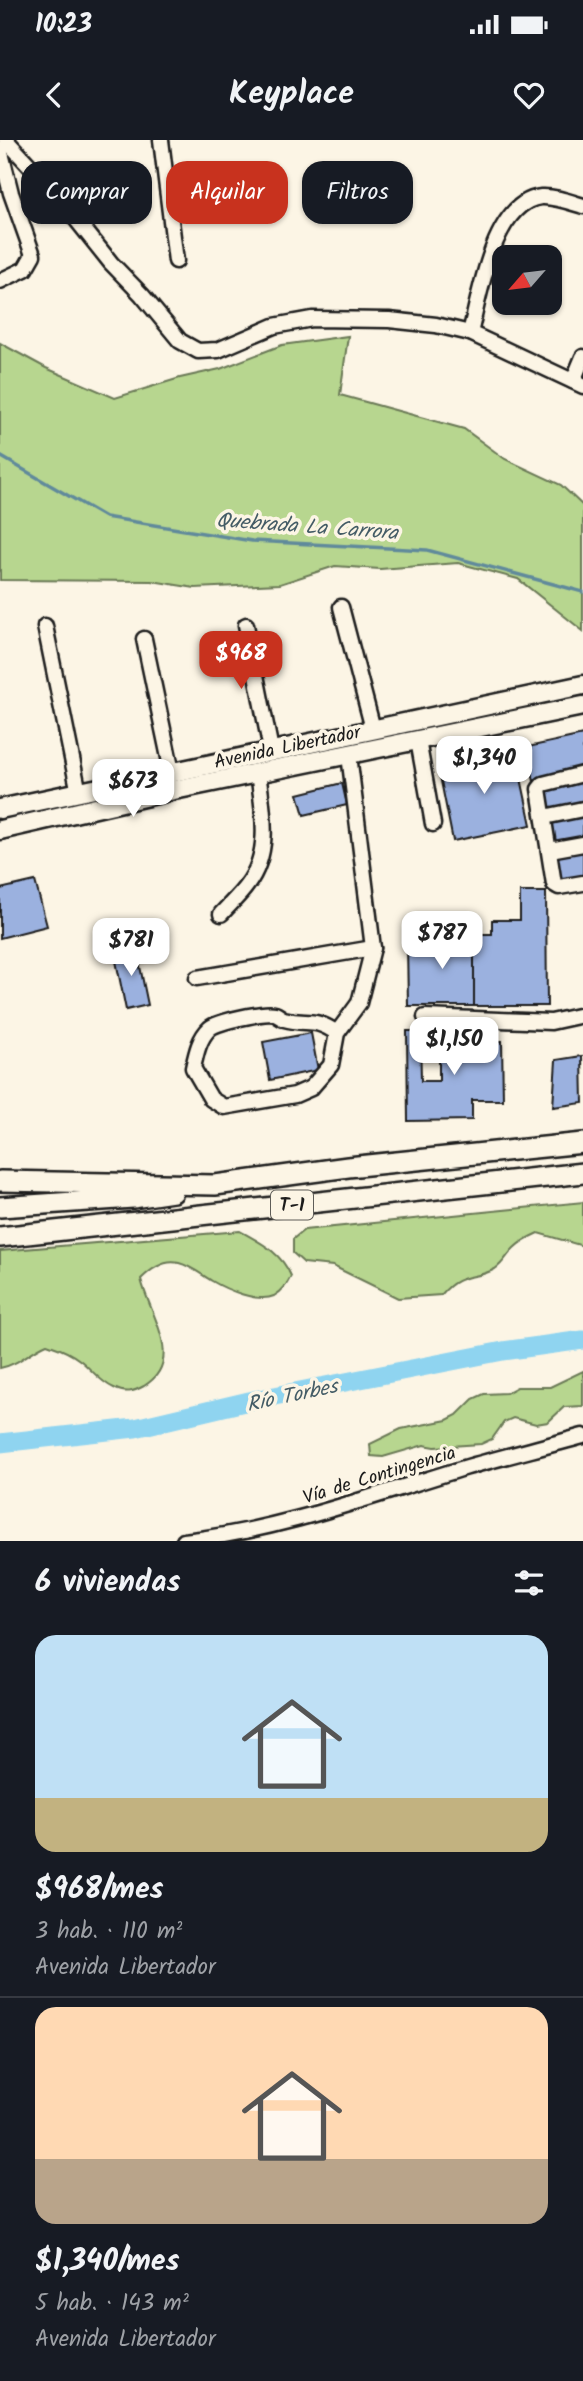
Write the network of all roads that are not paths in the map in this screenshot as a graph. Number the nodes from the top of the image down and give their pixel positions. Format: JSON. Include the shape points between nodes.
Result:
{"nodes":[{"id":1,"x":6,"y":140,"type":"edge"},
{"id":2,"x":161,"y":140,"type":"edge"},
{"id":3,"x":0,"y":149,"type":"edge"},
{"id":4,"x":583,"y":206,"type":"edge"},
{"id":5,"x":176,"y":261,"type":"dead end"},
{"id":6,"x":0,"y":281,"type":"edge"},
{"id":7,"x":470,"y":333,"type":"junction"},
{"id":8,"x":583,"y":357,"type":"edge"},
{"id":9,"x":578,"y":384,"type":"edge"},
{"id":10,"x":341,"y":607,"type":"dead end"},
{"id":11,"x":45,"y":625,"type":"dead end"},
{"id":12,"x":246,"y":625,"type":"dead end"},
{"id":13,"x":144,"y":639,"type":"dead end"},
{"id":14,"x":583,"y":685,"type":"edge"},
{"id":15,"x":583,"y":706,"type":"edge"},
{"id":16,"x":373,"y":729,"type":"junction"},
{"id":17,"x":418,"y":740,"type":"junction"},
{"id":18,"x":271,"y":750,"type":"junction"},
{"id":19,"x":349,"y":755,"type":"junction"},
{"id":20,"x":172,"y":772,"type":"junction"},
{"id":21,"x":258,"y":773,"type":"junction"},
{"id":22,"x":583,"y":774,"type":"edge"},
{"id":23,"x":79,"y":793,"type":"junction"},
{"id":24,"x":0,"y":809,"type":"edge"},
{"id":25,"x":583,"y":810,"type":"edge"},
{"id":26,"x":544,"y":817,"type":"junction"},
{"id":27,"x":433,"y":824,"type":"dead end"},
{"id":28,"x":0,"y":830,"type":"edge"},
{"id":29,"x":583,"y":844,"type":"edge"},
{"id":30,"x":550,"y":850,"type":"junction"},
{"id":31,"x":583,"y":883,"type":"edge"},
{"id":32,"x":221,"y":914,"type":"dead end"},
{"id":33,"x":373,"y":948,"type":"junction"},
{"id":34,"x":197,"y":978,"type":"dead end"},
{"id":35,"x":583,"y":1015,"type":"edge"},
{"id":36,"x":425,"y":1017,"type":"dead end"},
{"id":37,"x":337,"y":1033,"type":"junction"},
{"id":38,"x":583,"y":1143,"type":"edge"},
{"id":39,"x":583,"y":1173,"type":"edge"},
{"id":40,"x":0,"y":1181,"type":"edge"},
{"id":41,"x":215,"y":1185,"type":"junction"},
{"id":42,"x":0,"y":1207,"type":"edge"},
{"id":43,"x":0,"y":1237,"type":"edge"},
{"id":44,"x":583,"y":1436,"type":"edge"},
{"id":45,"x":184,"y":1541,"type":"edge"}],
"edges":[{"from":1,"to":7,"type":"street","via":[[180,341],[198,351],[218,350],[274,327],[312,319],[389,320]]},
{"from":2,"to":5,"type":"street"},
{"from":3,"to":6,"type":"street","via":[[33,255],[25,269]]},
{"from":4,"to":7,"type":"street","via":[[541,197],[522,203],[504,222]]},
{"from":7,"to":9,"type":"street"},
{"from":8,"to":9,"type":"street"},
{"from":10,"to":16,"type":"street"},
{"from":11,"to":23,"type":"street"},
{"from":12,"to":18,"type":"street"},
{"from":13,"to":20,"type":"street"},
{"from":14,"to":16,"type":"main road","name":"Avenida Libertador"},
{"from":15,"to":17,"type":"main road","name":"Avenida Libertador"},
{"from":16,"to":18,"type":"main road","name":"Avenida Libertador"},
{"from":17,"to":19,"type":"main road","name":"Avenida Libertador"},
{"from":17,"to":27,"type":"street"},
{"from":18,"to":20,"type":"main road","name":"Avenida Libertador"},
{"from":19,"to":21,"type":"main road","name":"Avenida Libertador"},
{"from":19,"to":33,"type":"street"},
{"from":20,"to":23,"type":"main road","name":"Avenida Libertador"},
{"from":21,"to":28,"type":"main road","name":"Avenida Libertador"},
{"from":21,"to":32,"type":"street","via":[[265,831],[262,854],[249,884]]},
{"from":22,"to":26,"type":"street","via":[[541,786]]},
{"from":23,"to":24,"type":"main road","name":"Avenida Libertador"},
{"from":25,"to":26,"type":"street"},
{"from":26,"to":30,"type":"street"},
{"from":29,"to":30,"type":"street"},
{"from":30,"to":31,"type":"street","via":[[556,887]]},
{"from":33,"to":34,"type":"street"},
{"from":33,"to":37,"type":"street","via":[[359,1003]]},
{"from":35,"to":36,"type":"street","via":[[551,1022]]},
{"from":37,"to":37,"type":"street","via":[[331,1065],[311,1088],[295,1095],[224,1107],[211,1099],[193,1068],[204,1036],[223,1022],[274,1013],[284,1019],[313,1020]]},
{"from":38,"to":41,"type":"highway","number":"T-1"},
{"from":39,"to":43,"type":"highway","number":"T-1"},
{"from":40,"to":41,"type":"highway","number":"T-1"},
{"from":41,"to":42,"type":"highway","via":[[133,1198]]},
{"from":44,"to":45,"type":"street","name":"Vía de Contingencia","via":[[337,1508]]}]}
